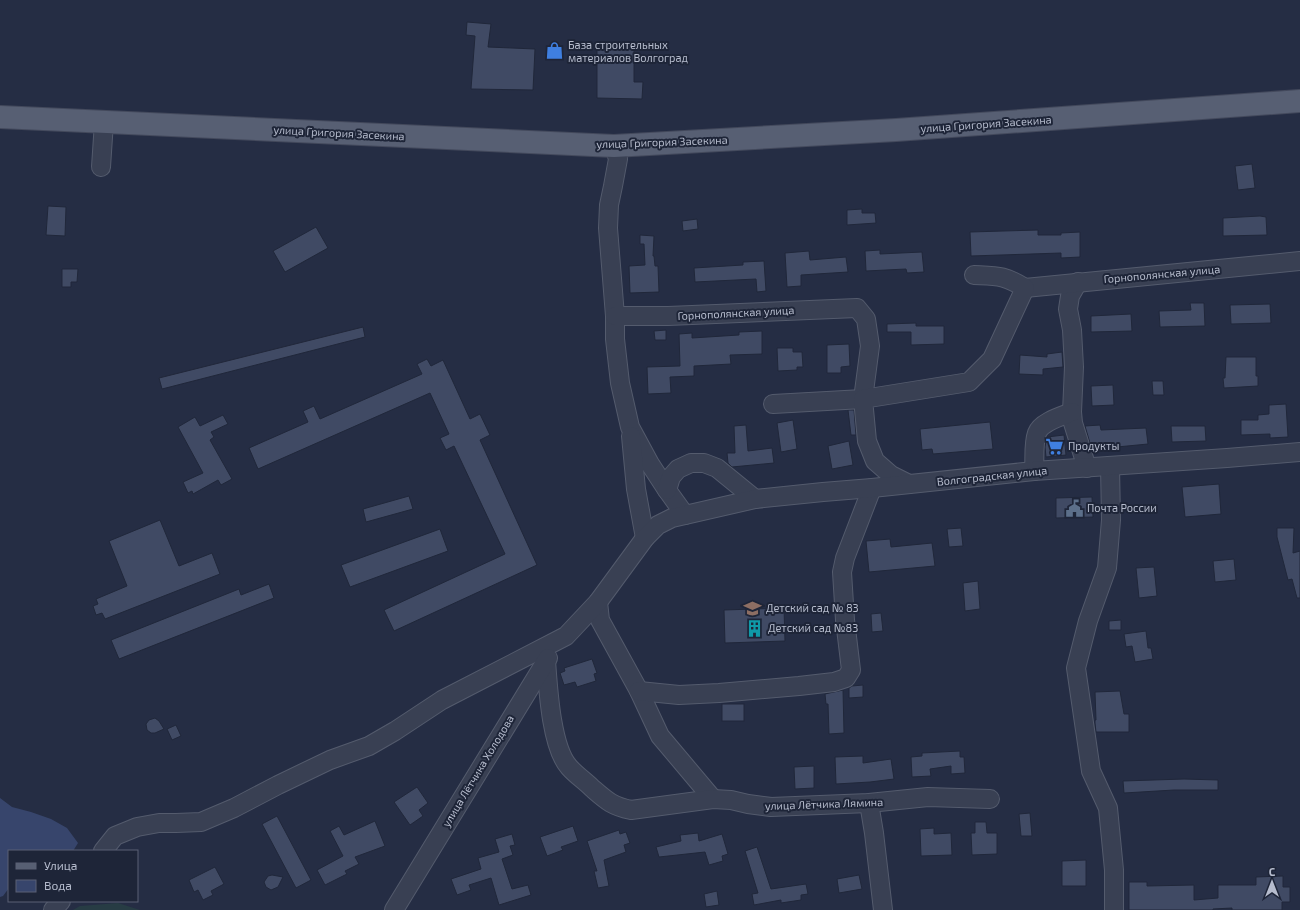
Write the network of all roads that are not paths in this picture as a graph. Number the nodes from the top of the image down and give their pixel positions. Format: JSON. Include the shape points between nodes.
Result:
{"nodes":[{"id":1,"x":1300,"y":101,"type":"edge"},
{"id":2,"x":0,"y":117,"type":"edge"},
{"id":3,"x":104,"y":122,"type":"junction"},
{"id":4,"x":614,"y":146,"type":"junction"},
{"id":5,"x":101,"y":167,"type":"dead end"},
{"id":6,"x":1300,"y":261,"type":"edge"},
{"id":7,"x":974,"y":275,"type":"dead end"},
{"id":8,"x":1078,"y":282,"type":"junction"},
{"id":9,"x":1025,"y":288,"type":"junction"},
{"id":10,"x":615,"y":316,"type":"junction"},
{"id":11,"x":863,"y":399,"type":"junction"},
{"id":12,"x":772,"y":404,"type":"dead end"},
{"id":13,"x":1072,"y":412,"type":"junction"},
{"id":14,"x":630,"y":427,"type":"junction"},
{"id":15,"x":1300,"y":452,"type":"edge"},
{"id":16,"x":1110,"y":466,"type":"junction"},
{"id":17,"x":1088,"y":468,"type":"junction"},
{"id":18,"x":1034,"y":471,"type":"junction"},
{"id":19,"x":909,"y":484,"type":"junction"},
{"id":20,"x":872,"y":488,"type":"junction"},
{"id":21,"x":667,"y":490,"type":"junction"},
{"id":22,"x":755,"y":499,"type":"junction"},
{"id":23,"x":685,"y":515,"type":"junction"},
{"id":24,"x":645,"y":538,"type":"junction"},
{"id":25,"x":598,"y":602,"type":"junction"},
{"id":26,"x":566,"y":636,"type":"junction"},
{"id":27,"x":546,"y":660,"type":"junction"},
{"id":28,"x":639,"y":691,"type":"junction"},
{"id":29,"x":713,"y":799,"type":"junction"},
{"id":30,"x":990,"y":799,"type":"dead end"},
{"id":31,"x":868,"y":803,"type":"junction"},
{"id":32,"x":104,"y":850,"type":"edge"},
{"id":33,"x":59,"y":902,"type":"edge"},
{"id":34,"x":53,"y":910,"type":"edge"},
{"id":35,"x":394,"y":910,"type":"edge"},
{"id":36,"x":882,"y":910,"type":"edge"},
{"id":37,"x":1114,"y":910,"type":"edge"}],
"edges":[{"from":1,"to":4,"type":"main road","name":"улица Григория Засекина","via":[[896,130]]},
{"from":2,"to":3,"type":"main road","name":"улица Григория Засекина"},
{"from":3,"to":4,"type":"main road","name":"улица Григория Засекина"},
{"from":3,"to":5,"type":"street"},
{"from":4,"to":10,"type":"street","via":[[618,159],[609,204],[608,228]]},
{"from":6,"to":8,"type":"street","name":"Горнополянская улица"},
{"from":7,"to":9,"type":"street","via":[[1000,276]]},
{"from":8,"to":9,"type":"street","name":"Горнополянская улица"},
{"from":8,"to":13,"type":"street","via":[[1070,296],[1068,309],[1074,367]]},
{"from":9,"to":11,"type":"street","via":[[992,359],[969,382]]},
{"from":10,"to":11,"type":"street","name":"Горнополянская улица","via":[[857,308],[866,319],[870,346]]},
{"from":10,"to":14,"type":"street","via":[[620,383]]},
{"from":11,"to":12,"type":"street"},
{"from":11,"to":19,"type":"street","via":[[867,441],[875,461],[891,476]]},
{"from":13,"to":17,"type":"street","via":[[1072,423]]},
{"from":13,"to":18,"type":"street","via":[[1053,419],[1037,431]]},
{"from":14,"to":21,"type":"street"},
{"from":14,"to":24,"type":"street","via":[[636,489]]},
{"from":15,"to":16,"type":"street","name":"Волгоградская улица"},
{"from":16,"to":17,"type":"street","name":"Волгоградская улица"},
{"from":16,"to":37,"type":"street","via":[[1107,568],[1088,621],[1076,668],[1091,771],[1108,808],[1114,870]]},
{"from":17,"to":18,"type":"street","name":"Волгоградская улица"},
{"from":18,"to":19,"type":"street","name":"Волгоградская улица"},
{"from":19,"to":20,"type":"street","name":"Волгоградская улица"},
{"from":20,"to":22,"type":"street","name":"Волгоградская улица"},
{"from":20,"to":28,"type":"street","via":[[842,572],[851,670],[846,678],[834,682],[719,693],[679,695]]},
{"from":21,"to":22,"type":"street","via":[[671,477],[678,469],[690,463],[704,463],[717,468]]},
{"from":21,"to":23,"type":"street"},
{"from":22,"to":23,"type":"street","name":"Волгоградская улица"},
{"from":23,"to":24,"type":"street","name":"Волгоградская улица","via":[[658,524]]},
{"from":24,"to":25,"type":"street","name":"улица Лётчика Холодова"},
{"from":25,"to":26,"type":"street","name":"улица Лётчика Холодова"},
{"from":25,"to":28,"type":"street","via":[[600,620]]},
{"from":26,"to":27,"type":"street","name":"улица Лётчика Холодова"},
{"from":26,"to":32,"type":"street","via":[[442,700],[369,746],[330,760],[201,822],[137,826],[116,836]]},
{"from":27,"to":29,"type":"street","name":"улица Лётчика Лямина","via":[[548,698],[558,747],[568,766],[606,800],[618,808],[631,810]]},
{"from":27,"to":35,"type":"street","name":"улица Лётчика Холодова"},
{"from":28,"to":29,"type":"street","via":[[660,736]]},
{"from":29,"to":31,"type":"street","name":"улица Лётчика Лямина","via":[[771,807]]},
{"from":30,"to":31,"type":"street","name":"улица Лётчика Лямина","via":[[928,797]]},
{"from":31,"to":36,"type":"street","via":[[874,832]]},
{"from":33,"to":34,"type":"street"}]}
